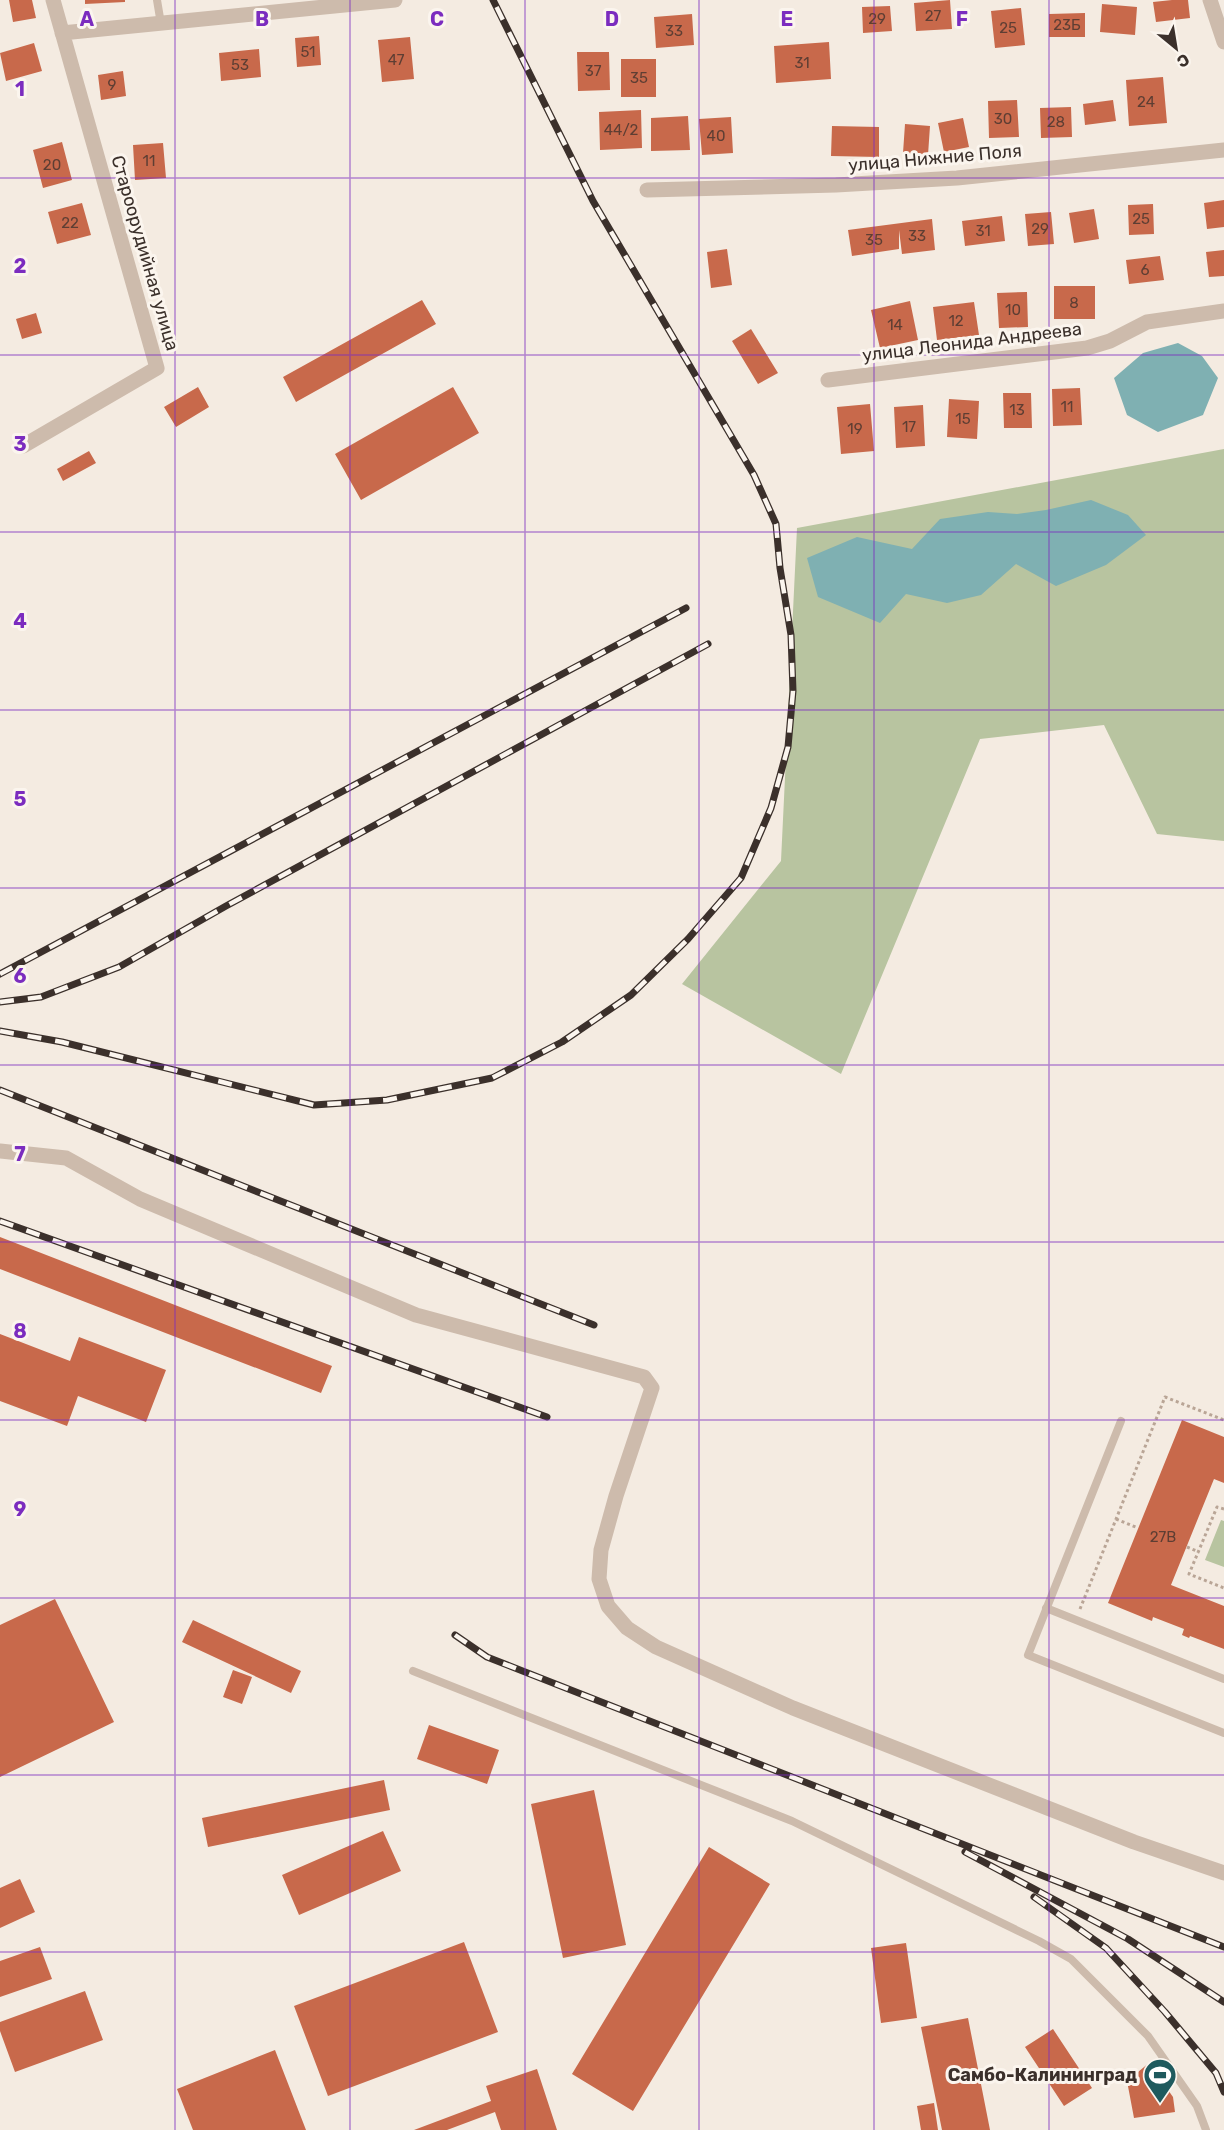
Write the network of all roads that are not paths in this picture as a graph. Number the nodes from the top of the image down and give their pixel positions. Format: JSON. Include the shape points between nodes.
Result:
{"nodes":[{"id":1,"x":53,"y":0,"type":"edge"},
{"id":2,"x":157,"y":0,"type":"edge"},
{"id":3,"x":395,"y":0,"type":"edge"},
{"id":4,"x":1210,"y":0,"type":"edge"},
{"id":5,"x":161,"y":24,"type":"junction"},
{"id":6,"x":62,"y":33,"type":"junction"},
{"id":7,"x":1224,"y":42,"type":"edge"},
{"id":8,"x":1224,"y":150,"type":"edge"},
{"id":9,"x":647,"y":190,"type":"dead end"},
{"id":10,"x":1224,"y":311,"type":"edge"},
{"id":11,"x":828,"y":380,"type":"dead end"},
{"id":12,"x":23,"y":446,"type":"dead end"},
{"id":13,"x":0,"y":1151,"type":"edge"},
{"id":14,"x":1121,"y":1421,"type":"dead end"},
{"id":15,"x":1046,"y":1608,"type":"junction"},
{"id":16,"x":413,"y":1671,"type":"dead end"},
{"id":17,"x":1224,"y":1679,"type":"edge"},
{"id":18,"x":1224,"y":1733,"type":"edge"},
{"id":19,"x":1224,"y":1873,"type":"edge"},
{"id":20,"x":1206,"y":2130,"type":"edge"}],
"edges":[{"from":1,"to":6,"type":"street","name":"Староорудийная улица"},
{"from":2,"to":5,"type":"lane"},
{"from":3,"to":5,"type":"street"},
{"from":4,"to":7,"type":"street"},
{"from":5,"to":6,"type":"street"},
{"from":6,"to":12,"type":"street","name":"Староорудийная улица","via":[[157,368]]},
{"from":8,"to":9,"type":"street","name":"улица Нижние Поля","via":[[957,178]]},
{"from":10,"to":11,"type":"street","name":"улица Леонида Андреева","via":[[1147,322],[1088,348]]},
{"from":13,"to":19,"type":"street","via":[[66,1158],[140,1199],[416,1315],[644,1377],[652,1388],[601,1550],[599,1579],[608,1606],[627,1628],[656,1647],[793,1708],[1134,1842]]},
{"from":14,"to":15,"type":"lane"},
{"from":15,"to":17,"type":"lane"},
{"from":15,"to":18,"type":"lane","via":[[1028,1655]]},
{"from":16,"to":20,"type":"lane","via":[[792,1821],[1071,1959],[1148,2036],[1197,2106]]}]}
